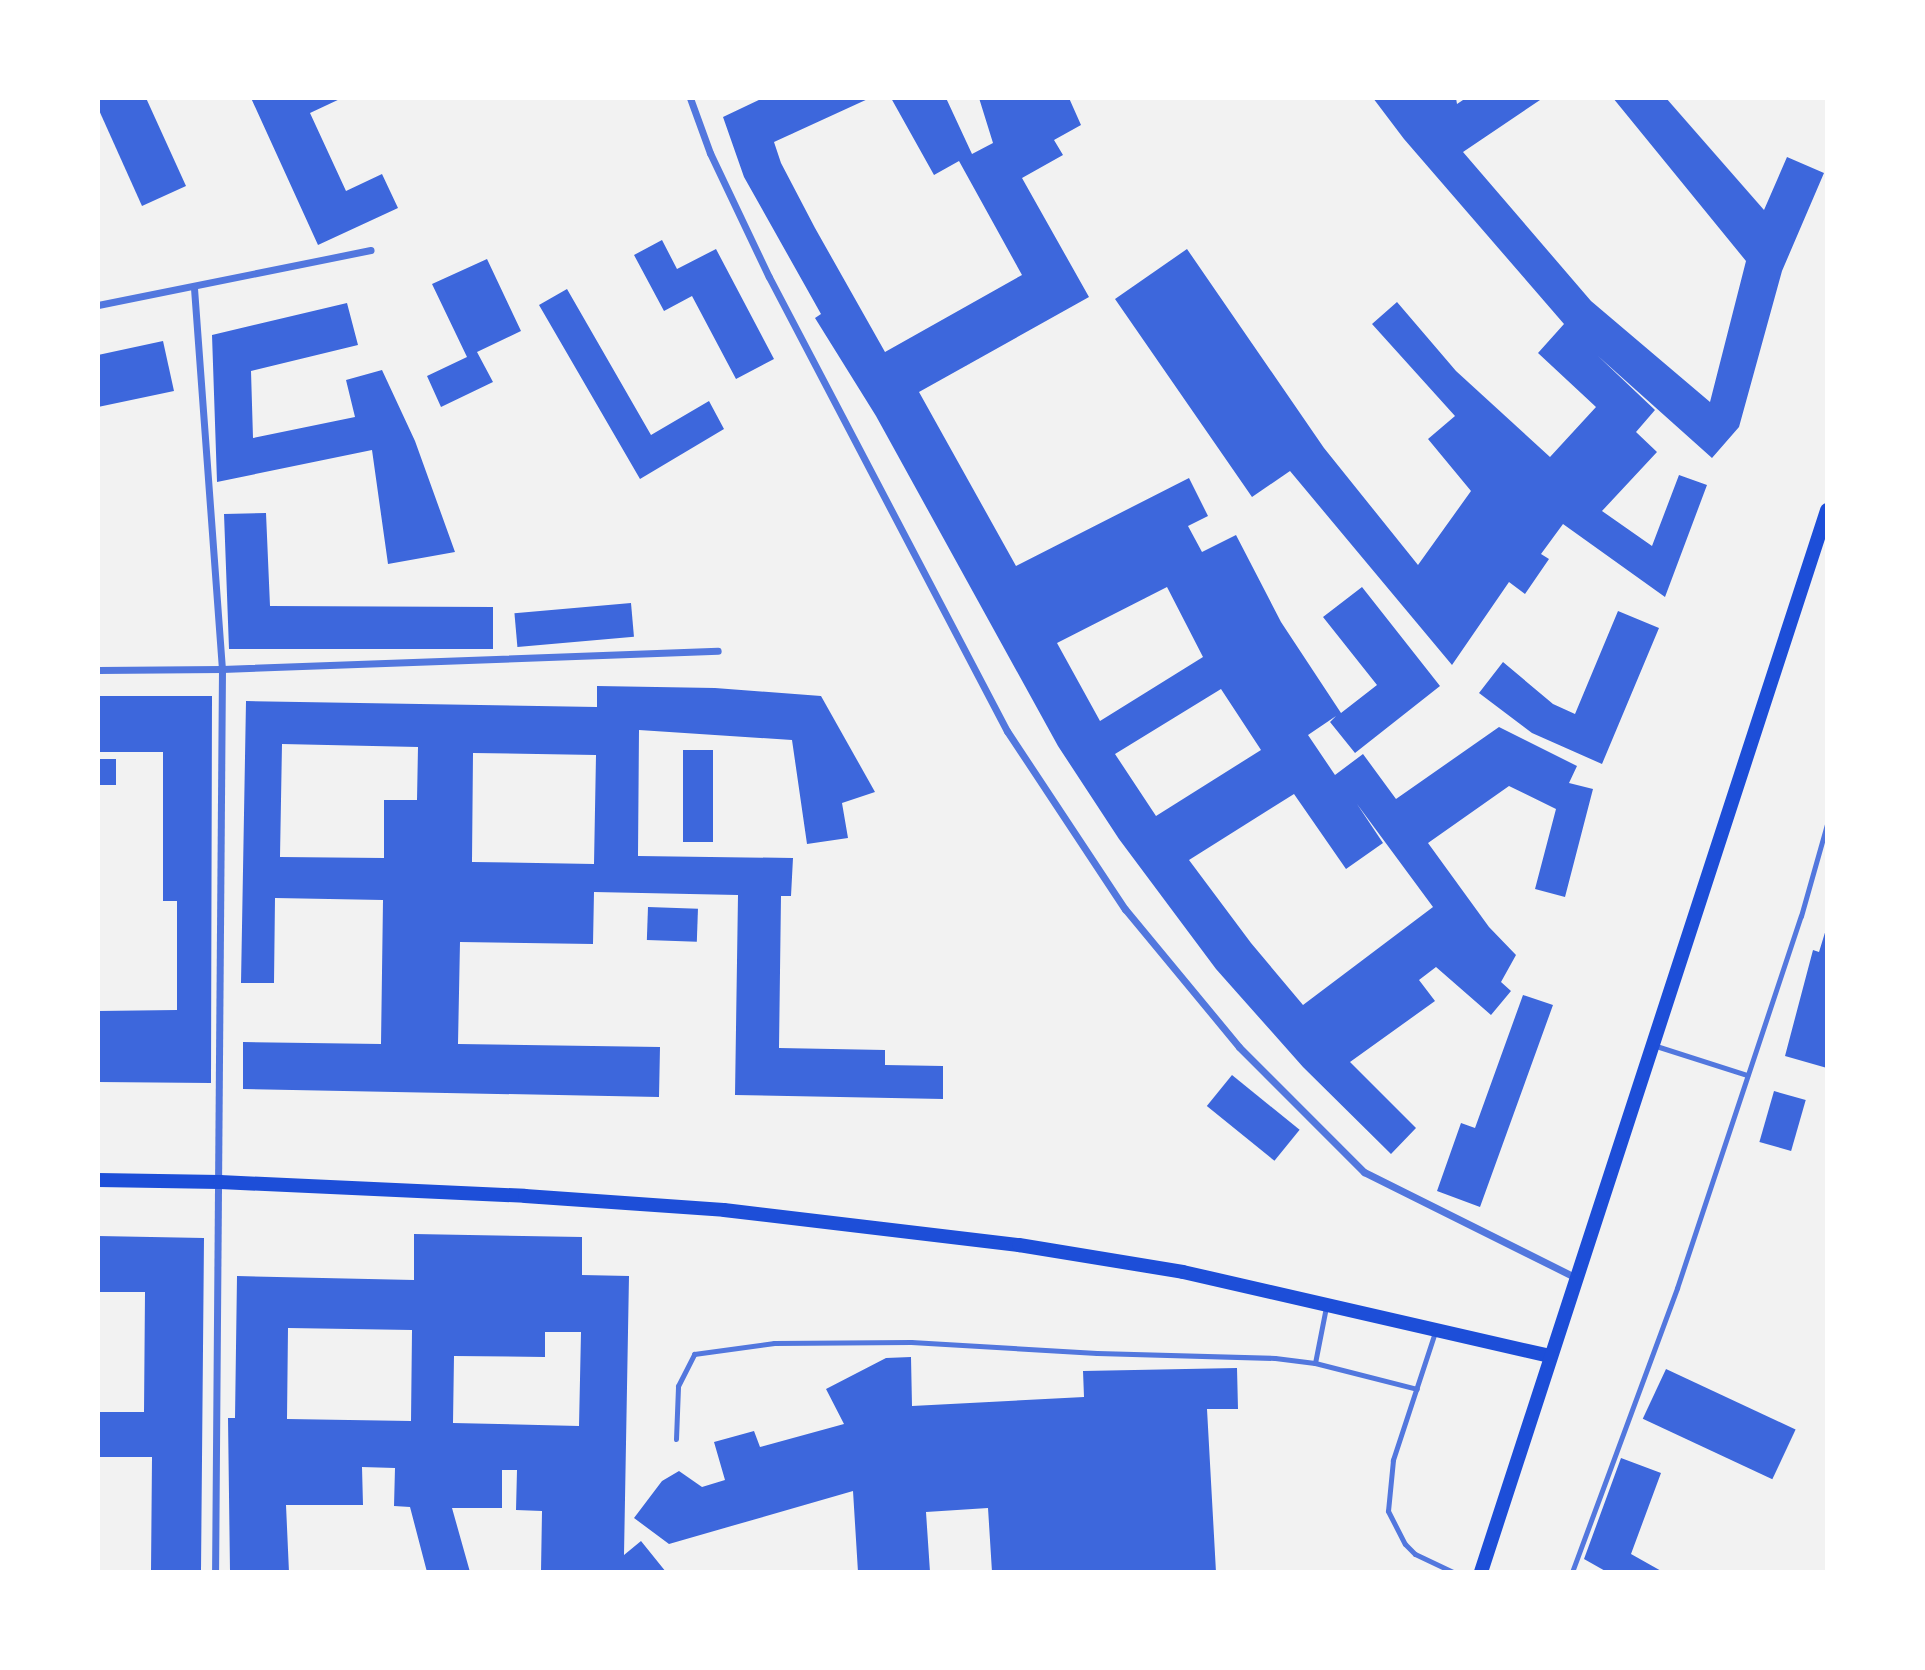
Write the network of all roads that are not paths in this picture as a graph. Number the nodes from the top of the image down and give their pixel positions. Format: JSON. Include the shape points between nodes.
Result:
{"nodes":[{"id":1,"x":690,"y":98,"type":"edge"},
{"id":2,"x":371,"y":250,"type":"dead end"},
{"id":3,"x":194,"y":288,"type":"junction"},
{"id":4,"x":98,"y":305,"type":"edge"},
{"id":5,"x":1827,"y":510,"type":"edge"},
{"id":6,"x":718,"y":651,"type":"dead end"},
{"id":7,"x":222,"y":669,"type":"junction"},
{"id":8,"x":98,"y":670,"type":"edge"},
{"id":9,"x":1827,"y":824,"type":"edge"},
{"id":10,"x":1651,"y":1044,"type":"junction"},
{"id":11,"x":1747,"y":1075,"type":"junction"},
{"id":12,"x":98,"y":1180,"type":"edge"},
{"id":13,"x":220,"y":1182,"type":"junction"},
{"id":14,"x":1575,"y":1277,"type":"junction"},
{"id":15,"x":1326,"y":1303,"type":"junction"},
{"id":16,"x":1436,"y":1329,"type":"junction"},
{"id":17,"x":1550,"y":1356,"type":"junction"},
{"id":18,"x":1315,"y":1363,"type":"junction"},
{"id":19,"x":1417,"y":1389,"type":"junction"},
{"id":20,"x":676,"y":1439,"type":"dead end"},
{"id":21,"x":215,"y":1572,"type":"edge"},
{"id":22,"x":1452,"y":1572,"type":"edge"},
{"id":23,"x":1481,"y":1572,"type":"edge"},
{"id":24,"x":1572,"y":1572,"type":"edge"}],
"edges":[{"from":1,"to":14,"type":"street","via":[[710,153],[769,278],[1007,731],[1125,909],[1239,1047],[1364,1171]]},
{"from":2,"to":3,"type":"street"},
{"from":3,"to":4,"type":"street"},
{"from":3,"to":7,"type":"street"},
{"from":5,"to":10,"type":"main road"},
{"from":6,"to":7,"type":"street"},
{"from":7,"to":8,"type":"street"},
{"from":7,"to":13,"type":"street"},
{"from":9,"to":11,"type":"lane"},
{"from":10,"to":11,"type":"lane"},
{"from":10,"to":14,"type":"main road"},
{"from":11,"to":24,"type":"lane","via":[[1677,1288]]},
{"from":12,"to":13,"type":"main road"},
{"from":13,"to":15,"type":"main road","via":[[724,1210],[1019,1245],[1182,1272]]},
{"from":13,"to":21,"type":"street"},
{"from":14,"to":17,"type":"main road"},
{"from":15,"to":16,"type":"main road"},
{"from":15,"to":18,"type":"lane"},
{"from":16,"to":17,"type":"main road"},
{"from":16,"to":19,"type":"lane"},
{"from":17,"to":23,"type":"main road"},
{"from":18,"to":19,"type":"lane"},
{"from":18,"to":20,"type":"lane","via":[[911,1342],[774,1343],[694,1354],[678,1387]]},
{"from":19,"to":22,"type":"lane","via":[[1393,1460],[1388,1511],[1415,1554]]}]}
